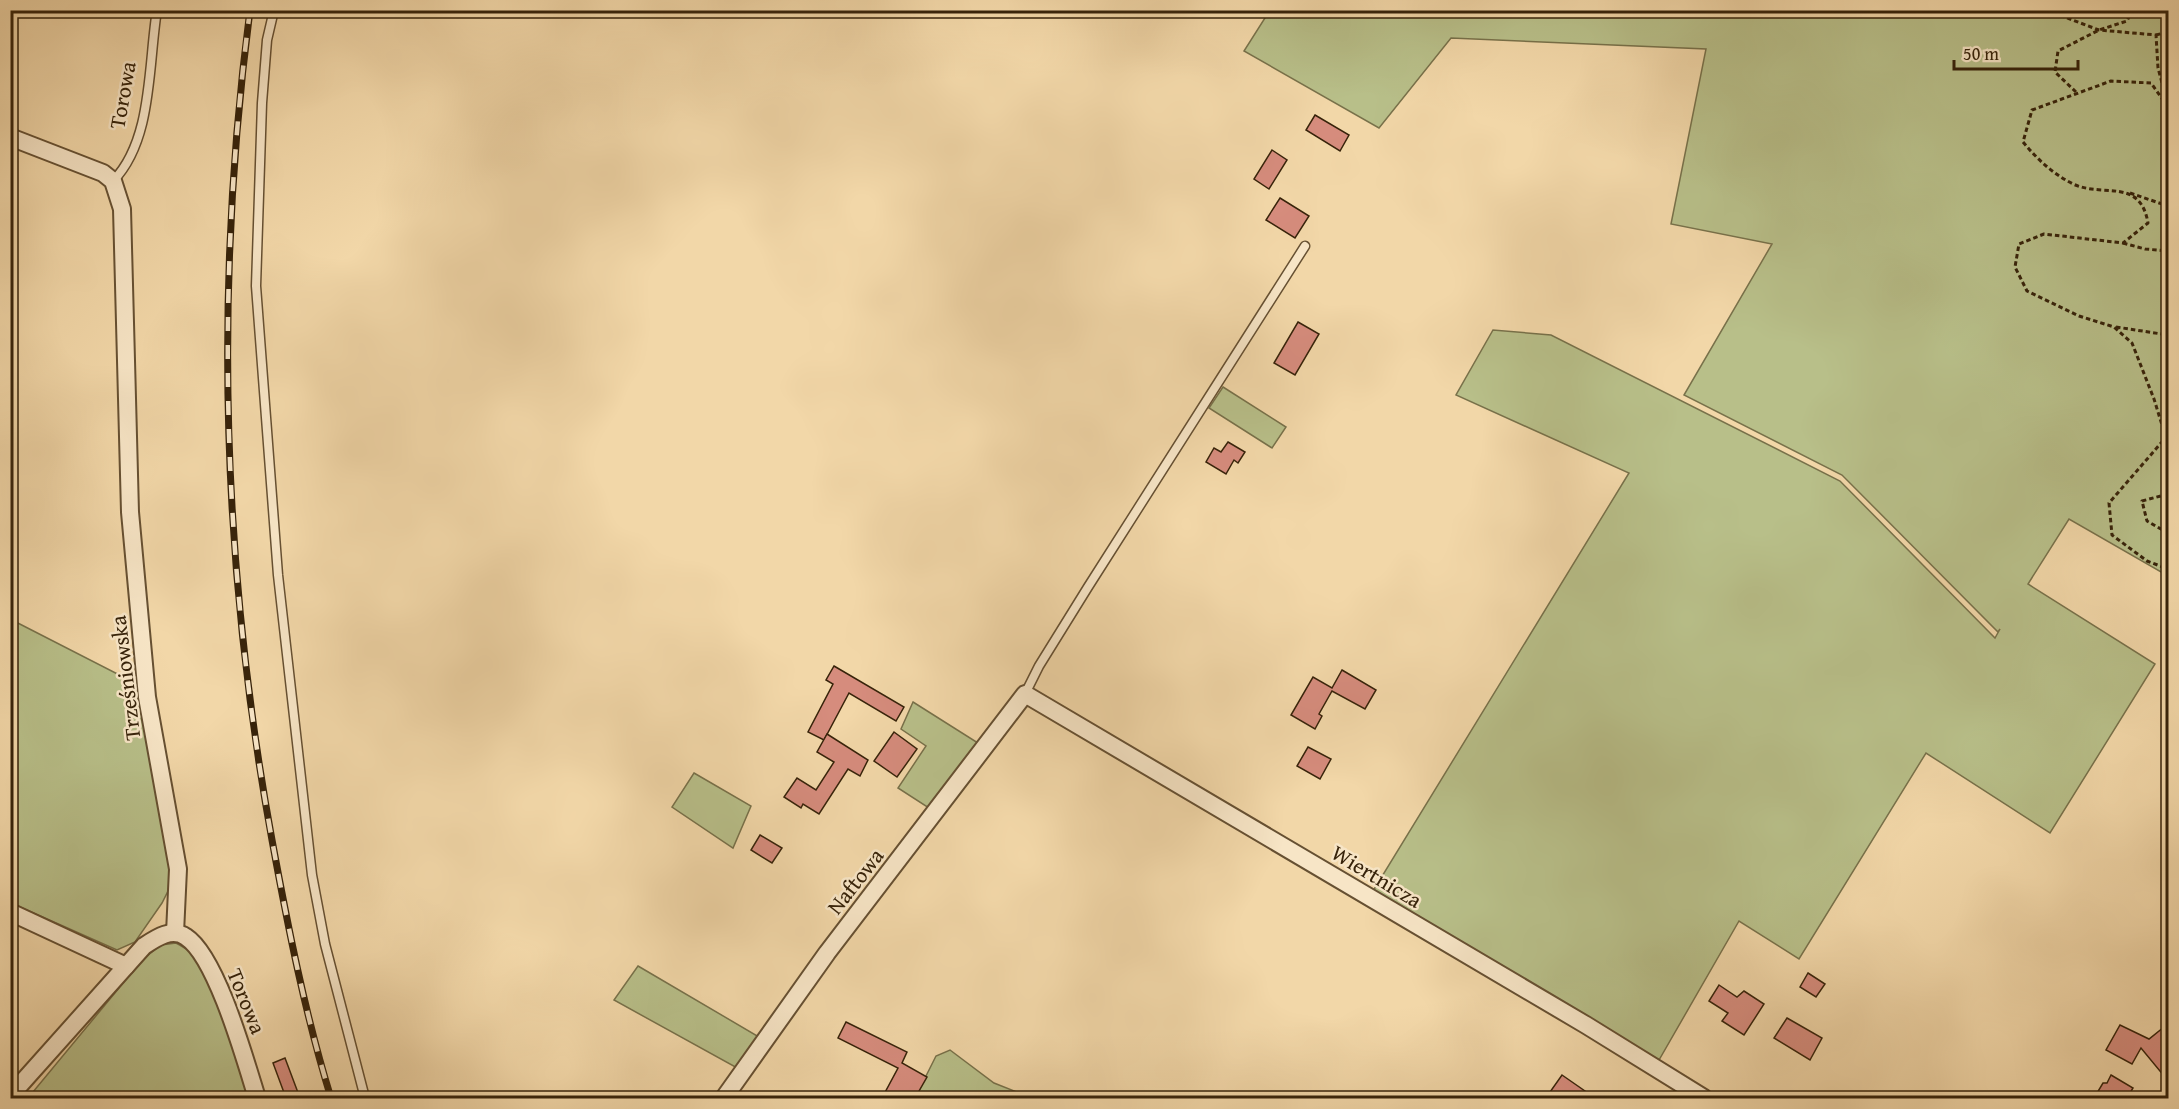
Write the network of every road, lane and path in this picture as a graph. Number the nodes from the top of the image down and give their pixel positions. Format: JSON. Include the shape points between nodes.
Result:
{"nodes":[{"id":1,"x":157,"y":10,"type":"edge"},
{"id":2,"x":274,"y":10,"type":"edge"},
{"id":3,"x":2046,"y":10,"type":"edge"},
{"id":4,"x":2132,"y":10,"type":"edge"},
{"id":5,"x":2099,"y":30,"type":"junction"},
{"id":6,"x":2169,"y":32,"type":"edge"},
{"id":7,"x":2156,"y":35,"type":"junction"},
{"id":8,"x":2076,"y":92,"type":"junction"},
{"id":9,"x":2169,"y":107,"type":"edge"},
{"id":10,"x":10,"y":137,"type":"edge"},
{"id":11,"x":112,"y":181,"type":"junction"},
{"id":12,"x":2128,"y":193,"type":"junction"},
{"id":13,"x":2169,"y":206,"type":"edge"},
{"id":14,"x":2123,"y":243,"type":"junction"},
{"id":15,"x":1305,"y":246,"type":"dead end"},
{"id":16,"x":2169,"y":251,"type":"edge"},
{"id":17,"x":2169,"y":275,"type":"edge"},
{"id":18,"x":2169,"y":301,"type":"edge"},
{"id":19,"x":2114,"y":327,"type":"junction"},
{"id":20,"x":2169,"y":335,"type":"edge"},
{"id":21,"x":2167,"y":436,"type":"edge"},
{"id":22,"x":2169,"y":495,"type":"edge"},
{"id":23,"x":2169,"y":533,"type":"edge"},
{"id":24,"x":2169,"y":569,"type":"edge"},
{"id":25,"x":1025,"y":694,"type":"junction"},
{"id":26,"x":10,"y":912,"type":"edge"},
{"id":27,"x":175,"y":933,"type":"junction"},
{"id":28,"x":126,"y":966,"type":"junction"},
{"id":29,"x":10,"y":1096,"type":"edge"},
{"id":30,"x":257,"y":1098,"type":"edge"},
{"id":31,"x":365,"y":1098,"type":"edge"},
{"id":32,"x":724,"y":1098,"type":"edge"},
{"id":33,"x":1704,"y":1098,"type":"edge"}],
"edges":[{"from":1,"to":11,"type":"lane","name":"Torowa","via":[[148,88],[135,147],[124,169]]},
{"from":2,"to":31,"type":"lane","via":[[267,40],[262,103],[256,286],[278,575],[312,875],[325,944]]},
{"from":3,"to":5,"type":"path"},
{"from":4,"to":5,"type":"path","via":[[2127,21]]},
{"from":5,"to":7,"type":"path"},
{"from":5,"to":8,"type":"path","via":[[2058,51],[2055,72]]},
{"from":6,"to":7,"type":"path"},
{"from":7,"to":9,"type":"path","via":[[2157,68]]},
{"from":8,"to":9,"type":"path","via":[[2110,81],[2151,83]]},
{"from":8,"to":12,"type":"path","via":[[2032,110],[2022,142],[2040,162],[2074,185]]},
{"from":10,"to":11,"type":"street","via":[[92,167]]},
{"from":11,"to":27,"type":"street","name":"Trześniowska","via":[[122,209],[130,512],[147,697],[178,869]]},
{"from":12,"to":13,"type":"path"},
{"from":12,"to":14,"type":"path","via":[[2145,207],[2148,223]]},
{"from":14,"to":16,"type":"path"},
{"from":14,"to":19,"type":"path","via":[[2044,234],[2019,244],[2015,267],[2027,291],[2079,316]]},
{"from":15,"to":25,"type":"lane","via":[[1088,587]]},
{"from":17,"to":18,"type":"path","via":[[2163,277],[2164,294]]},
{"from":19,"to":20,"type":"path"},
{"from":19,"to":21,"type":"path","via":[[2132,344]]},
{"from":21,"to":24,"type":"path","via":[[2109,503],[2112,535],[2148,561]]},
{"from":22,"to":23,"type":"path","via":[[2142,501],[2146,521]]},
{"from":25,"to":32,"type":"street","name":"Naftowa","via":[[827,953]]},
{"from":25,"to":33,"type":"street","name":"Wiertnicza"},
{"from":26,"to":28,"type":"street"},
{"from":27,"to":28,"type":"street","via":[[153,940]]},
{"from":27,"to":30,"type":"street","name":"Torowa","via":[[186,937],[208,965]]},
{"from":28,"to":29,"type":"street"}]}
